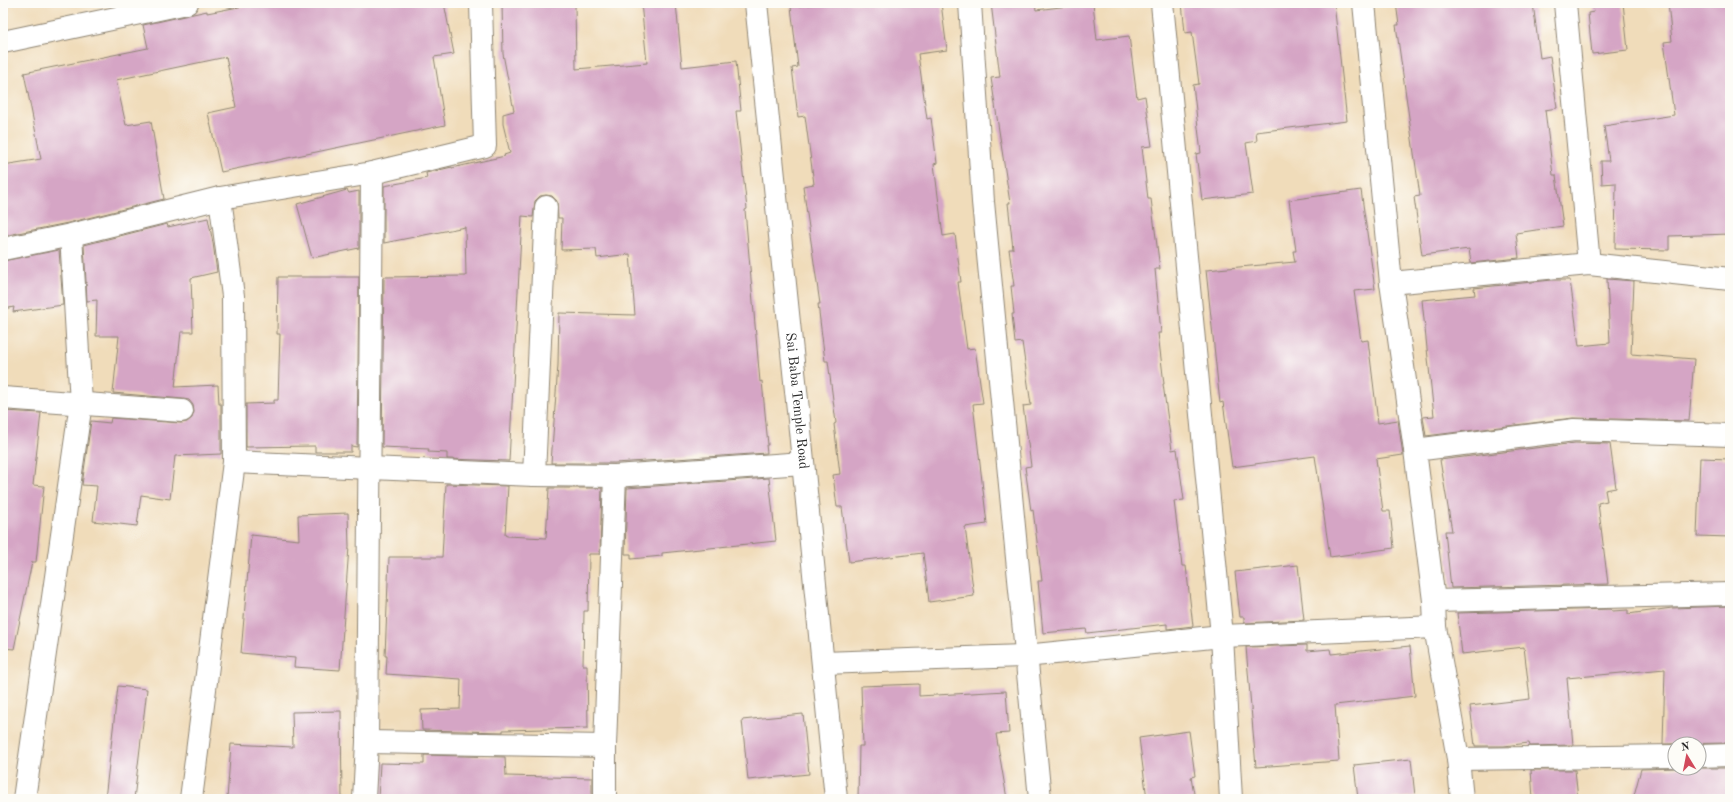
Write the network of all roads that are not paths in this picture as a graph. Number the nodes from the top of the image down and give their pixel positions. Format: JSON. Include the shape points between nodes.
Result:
{"nodes":[{"id":1,"x":481,"y":3,"type":"edge"},
{"id":2,"x":756,"y":3,"type":"edge"},
{"id":3,"x":970,"y":3,"type":"edge"},
{"id":4,"x":1162,"y":3,"type":"edge"},
{"id":5,"x":1364,"y":3,"type":"edge"},
{"id":6,"x":1565,"y":3,"type":"edge"},
{"id":7,"x":181,"y":4,"type":"edge"},
{"id":8,"x":3,"y":42,"type":"edge"},
{"id":9,"x":372,"y":173,"type":"junction"},
{"id":10,"x":220,"y":198,"type":"junction"},
{"id":11,"x":546,"y":207,"type":"dead end"},
{"id":12,"x":71,"y":236,"type":"junction"},
{"id":13,"x":3,"y":249,"type":"edge"},
{"id":14,"x":1589,"y":264,"type":"junction"},
{"id":15,"x":1730,"y":279,"type":"edge"},
{"id":16,"x":1391,"y":282,"type":"junction"},
{"id":17,"x":3,"y":398,"type":"edge"},
{"id":18,"x":81,"y":403,"type":"junction"},
{"id":19,"x":182,"y":411,"type":"dead end"},
{"id":20,"x":1730,"y":435,"type":"edge"},
{"id":21,"x":1415,"y":450,"type":"junction"},
{"id":22,"x":234,"y":462,"type":"junction"},
{"id":23,"x":803,"y":463,"type":"junction"},
{"id":24,"x":368,"y":467,"type":"junction"},
{"id":25,"x":534,"y":475,"type":"junction"},
{"id":26,"x":615,"y":476,"type":"junction"},
{"id":27,"x":1730,"y":594,"type":"edge"},
{"id":28,"x":1434,"y":601,"type":"junction"},
{"id":29,"x":1435,"y":628,"type":"junction"},
{"id":30,"x":1222,"y":636,"type":"junction"},
{"id":31,"x":1025,"y":656,"type":"junction"},
{"id":32,"x":823,"y":663,"type":"junction"},
{"id":33,"x":367,"y":742,"type":"junction"},
{"id":34,"x":605,"y":746,"type":"junction"},
{"id":35,"x":1730,"y":755,"type":"edge"},
{"id":36,"x":1667,"y":756,"type":"edge"},
{"id":37,"x":1707,"y":756,"type":"edge"},
{"id":38,"x":1458,"y":759,"type":"junction"},
{"id":39,"x":24,"y":799,"type":"edge"},
{"id":40,"x":191,"y":799,"type":"edge"},
{"id":41,"x":364,"y":799,"type":"edge"},
{"id":42,"x":605,"y":799,"type":"edge"},
{"id":43,"x":836,"y":799,"type":"edge"},
{"id":44,"x":1040,"y":799,"type":"edge"},
{"id":45,"x":1231,"y":799,"type":"edge"},
{"id":46,"x":1462,"y":799,"type":"edge"}],
"edges":[{"from":1,"to":9,"type":"street","via":[[485,146]]},
{"from":2,"to":23,"type":"street","name":"Sai Baba Temple Road"},
{"from":3,"to":31,"type":"street","via":[[983,202]]},
{"from":4,"to":30,"type":"street"},
{"from":5,"to":16,"type":"street"},
{"from":6,"to":14,"type":"street"},
{"from":7,"to":8,"type":"street"},
{"from":9,"to":10,"type":"street"},
{"from":9,"to":24,"type":"street"},
{"from":10,"to":12,"type":"street"},
{"from":10,"to":22,"type":"street","via":[[233,296]]},
{"from":11,"to":25,"type":"street"},
{"from":12,"to":13,"type":"street"},
{"from":12,"to":18,"type":"street"},
{"from":14,"to":15,"type":"street"},
{"from":14,"to":16,"type":"street"},
{"from":16,"to":21,"type":"street"},
{"from":17,"to":18,"type":"street"},
{"from":18,"to":19,"type":"street"},
{"from":18,"to":39,"type":"street"},
{"from":20,"to":21,"type":"street","via":[[1574,430]]},
{"from":21,"to":28,"type":"street"},
{"from":22,"to":24,"type":"street"},
{"from":22,"to":40,"type":"street"},
{"from":23,"to":26,"type":"street"},
{"from":23,"to":32,"type":"street","name":"Sai Baba Temple Road"},
{"from":24,"to":25,"type":"street"},
{"from":24,"to":33,"type":"street"},
{"from":25,"to":26,"type":"street"},
{"from":26,"to":34,"type":"street"},
{"from":27,"to":28,"type":"street"},
{"from":28,"to":29,"type":"street"},
{"from":29,"to":30,"type":"street"},
{"from":29,"to":38,"type":"street"},
{"from":30,"to":31,"type":"street"},
{"from":30,"to":45,"type":"street"},
{"from":31,"to":32,"type":"street"},
{"from":31,"to":44,"type":"street"},
{"from":32,"to":43,"type":"street","name":"Sai Baba Temple Road"},
{"from":33,"to":34,"type":"street"},
{"from":33,"to":41,"type":"street"},
{"from":34,"to":42,"type":"street"},
{"from":35,"to":37,"type":"street"},
{"from":36,"to":38,"type":"street"},
{"from":38,"to":46,"type":"street"}]}
